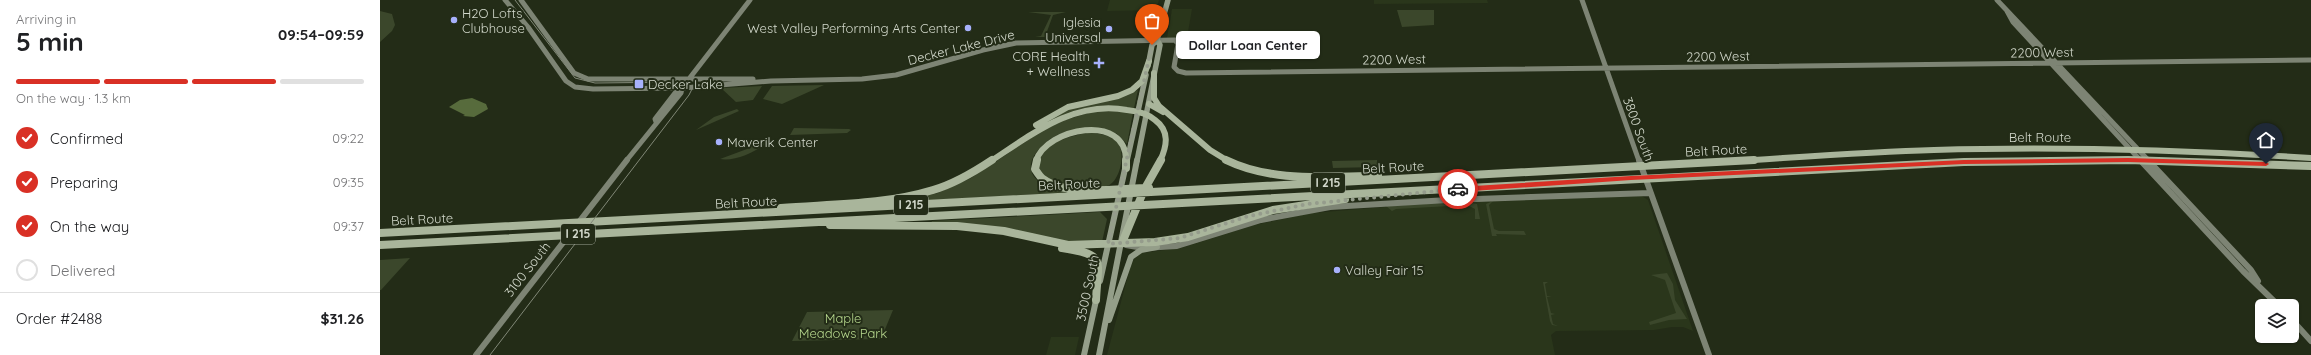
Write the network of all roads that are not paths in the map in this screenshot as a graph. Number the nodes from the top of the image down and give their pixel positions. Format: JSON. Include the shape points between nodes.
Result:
{"nodes":[{"id":1,"x":505,"y":0,"type":"edge"},
{"id":2,"x":521,"y":0,"type":"edge"},
{"id":3,"x":750,"y":0,"type":"edge"},
{"id":4,"x":1168,"y":0,"type":"edge"},
{"id":5,"x":1582,"y":0,"type":"edge"},
{"id":6,"x":1997,"y":0,"type":"edge"},
{"id":7,"x":2007,"y":11,"type":"junction"},
{"id":8,"x":1157,"y":40,"type":"junction"},
{"id":9,"x":2311,"y":60,"type":"edge"},
{"id":10,"x":1149,"y":61,"type":"junction"},
{"id":11,"x":2051,"y":63,"type":"junction"},
{"id":12,"x":2058,"y":63,"type":"junction"},
{"id":13,"x":1606,"y":68,"type":"junction"},
{"id":14,"x":1154,"y":73,"type":"junction"},
{"id":15,"x":688,"y":80,"type":"junction"},
{"id":16,"x":771,"y":81,"type":"junction"},
{"id":17,"x":682,"y":88,"type":"junction"},
{"id":18,"x":1149,"y":104,"type":"junction"},
{"id":19,"x":1169,"y":115,"type":"junction"},
{"id":20,"x":2311,"y":158,"type":"edge"},
{"id":21,"x":2311,"y":166,"type":"edge"},
{"id":22,"x":1126,"y":168,"type":"junction"},
{"id":23,"x":1450,"y":176,"type":"junction"},
{"id":24,"x":1463,"y":189,"type":"junction"},
{"id":25,"x":1103,"y":191,"type":"junction"},
{"id":26,"x":1650,"y":193,"type":"junction"},
{"id":27,"x":914,"y":195,"type":"junction"},
{"id":28,"x":719,"y":216,"type":"junction"},
{"id":29,"x":776,"y":224,"type":"junction"},
{"id":30,"x":380,"y":233,"type":"edge"},
{"id":31,"x":1048,"y":242,"type":"junction"},
{"id":32,"x":1122,"y":243,"type":"junction"},
{"id":33,"x":1108,"y":244,"type":"junction"},
{"id":34,"x":380,"y":245,"type":"edge"},
{"id":35,"x":1157,"y":247,"type":"junction"},
{"id":36,"x":2260,"y":286,"type":"junction"},
{"id":37,"x":2272,"y":299,"type":"edge"},
{"id":38,"x":1096,"y":300,"type":"junction"},
{"id":39,"x":1106,"y":324,"type":"junction"},
{"id":40,"x":2299,"y":328,"type":"edge"},
{"id":41,"x":2311,"y":341,"type":"edge"},
{"id":42,"x":476,"y":355,"type":"edge"},
{"id":43,"x":1084,"y":355,"type":"edge"},
{"id":44,"x":1099,"y":355,"type":"edge"},
{"id":45,"x":1709,"y":355,"type":"edge"}],
"edges":[{"from":1,"to":17,"type":"street","name":"Decker Lake Drive","via":[[571,85],[593,89]]},
{"from":2,"to":15,"type":"street","name":"Decker Lake Drive","via":[[577,75],[596,80]]},
{"from":3,"to":15,"type":"street","name":"3100 South"},
{"from":4,"to":8,"type":"main road","name":"3500 South"},
{"from":5,"to":13,"type":"street","name":"3800 South"},
{"from":6,"to":7,"type":"street"},
{"from":7,"to":11,"type":"street","via":[[2013,22]]},
{"from":7,"to":12,"type":"street"},
{"from":8,"to":10,"type":"main road","name":"3500 South","via":[[1152,45]]},
{"from":8,"to":13,"type":"street","name":"2200 West","via":[[1177,41],[1174,67],[1184,72]]},
{"from":8,"to":14,"type":"main road","name":"3500 South","via":[[1160,45]]},
{"from":8,"to":16,"type":"street","name":"Decker Lake Drive","via":[[1024,42],[876,78]]},
{"from":9,"to":12,"type":"street","name":"2200 West"},
{"from":10,"to":22,"type":"main road","name":"3500 South"},
{"from":10,"to":27,"type":"highway","via":[[1142,81],[1132,90],[1058,111],[975,169]]},
{"from":11,"to":12,"type":"street","name":"2200 West"},
{"from":11,"to":13,"type":"street","name":"2200 West"},
{"from":11,"to":36,"type":"street","via":[[2243,271]]},
{"from":12,"to":36,"type":"street","via":[[2251,270]]},
{"from":13,"to":26,"type":"street","name":"3800 South"},
{"from":14,"to":18,"type":"main road","name":"3500 South"},
{"from":14,"to":19,"type":"highway","via":[[1157,77],[1154,98]]},
{"from":15,"to":16,"type":"street","name":"Decker Lake Drive"},
{"from":15,"to":17,"type":"street","name":"3100 South"},
{"from":16,"to":17,"type":"street","name":"Decker Lake Drive"},
{"from":17,"to":42,"type":"street","name":"3100 South","via":[[654,119],[656,122]]},
{"from":18,"to":19,"type":"highway"},
{"from":18,"to":32,"type":"main road","name":"3500 South"},
{"from":19,"to":23,"type":"highway","via":[[1218,155],[1258,171],[1300,176]]},
{"from":20,"to":23,"type":"highway","name":"Belt Route","number":"I 215","via":[[2154,150],[1934,150]]},
{"from":21,"to":24,"type":"highway","name":"Belt Route","number":"I 215","via":[[2128,160],[1972,161]]},
{"from":22,"to":25,"type":"highway","via":[[1126,149],[1122,141],[1099,130],[1080,130],[1061,135],[1047,144],[1038,155],[1037,170],[1049,183]]},
{"from":22,"to":33,"type":"main road","name":"3500 South"},
{"from":23,"to":25,"type":"highway","name":"Belt Route","number":"I 215","via":[[1207,189]]},
{"from":24,"to":29,"type":"highway","name":"Belt Route","number":"I 215"},
{"from":24,"to":32,"type":"highway","via":[[1296,206],[1249,216],[1180,238]]},
{"from":25,"to":28,"type":"highway","name":"Belt Route","number":"I 215"},
{"from":26,"to":35,"type":"street","via":[[1435,201],[1329,208],[1273,218],[1192,242]]},
{"from":26,"to":45,"type":"street","name":"3800 South"},
{"from":27,"to":28,"type":"highway"},
{"from":27,"to":32,"type":"highway","via":[[967,177],[1056,119],[1090,110],[1124,108],[1145,114],[1161,126],[1166,138],[1165,150]]},
{"from":28,"to":30,"type":"highway","name":"Belt Route","number":"I 215"},
{"from":29,"to":31,"type":"highway","via":[[957,226],[1004,231]]},
{"from":29,"to":34,"type":"highway","name":"Belt Route","number":"I 215"},
{"from":31,"to":33,"type":"highway","via":[[1074,245]]},
{"from":31,"to":38,"type":"highway","via":[[1066,249],[1089,252],[1096,257]]},
{"from":32,"to":33,"type":"highway"},
{"from":32,"to":35,"type":"street"},
{"from":32,"to":39,"type":"main road","name":"3500 South"},
{"from":33,"to":38,"type":"main road","name":"3500 South"},
{"from":35,"to":39,"type":"main road","via":[[1141,250],[1131,257],[1116,304]]},
{"from":36,"to":37,"type":"street"},
{"from":38,"to":43,"type":"main road","name":"3500 South"},
{"from":39,"to":44,"type":"main road","name":"3500 South"},
{"from":40,"to":41,"type":"street"}]}
